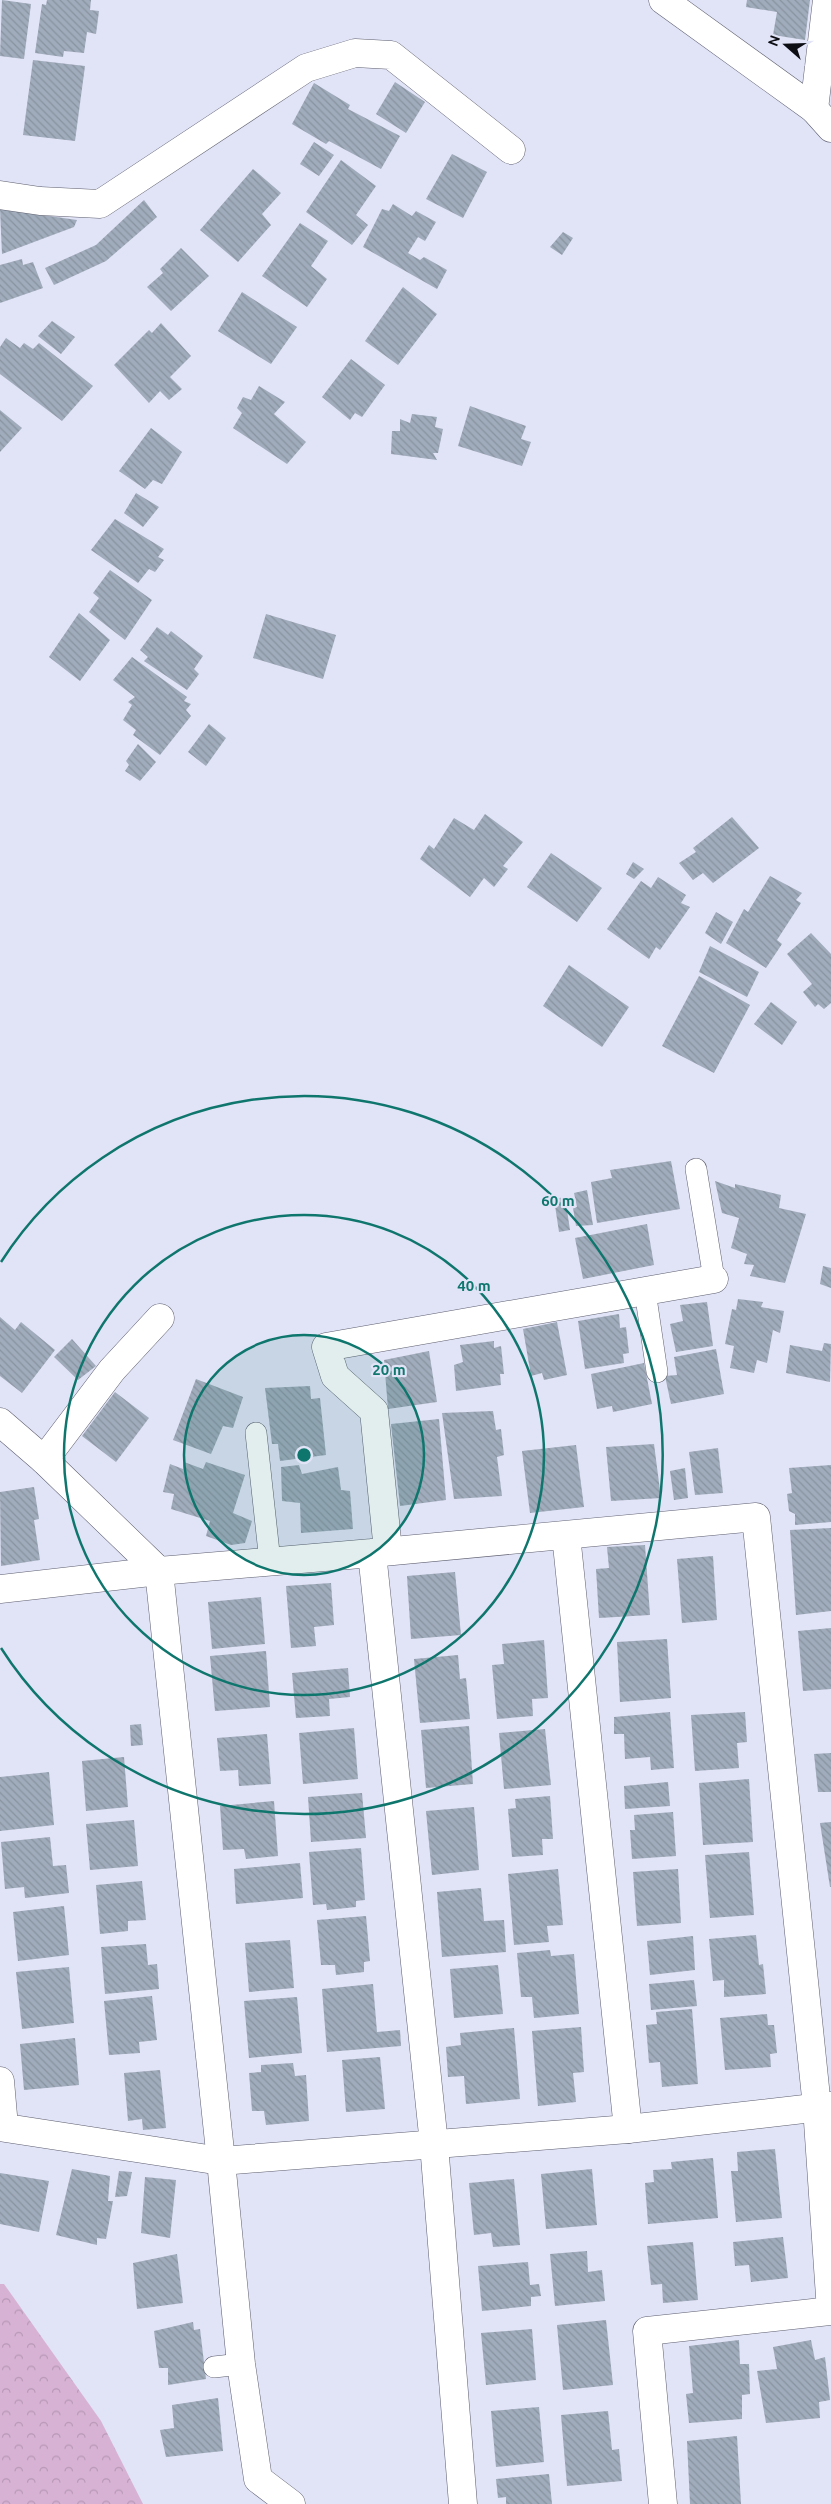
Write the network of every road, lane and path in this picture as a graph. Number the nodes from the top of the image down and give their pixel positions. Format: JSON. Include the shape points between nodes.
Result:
{"nodes":[{"id":1,"x":663,"y":0,"type":"edge"},
{"id":2,"x":827,"y":0,"type":"edge"},
{"id":3,"x":822,"y":119,"type":"edge"},
{"id":4,"x":511,"y":150,"type":"dead end"},
{"id":5,"x":0,"y":196,"type":"edge"},
{"id":6,"x":696,"y":1168,"type":"dead end"},
{"id":7,"x":714,"y":1279,"type":"joint"},
{"id":8,"x":645,"y":1291,"type":"junction"},
{"id":9,"x":160,"y":1318,"type":"dead end"},
{"id":10,"x":656,"y":1372,"type":"dead end"},
{"id":11,"x":0,"y":1422,"type":"edge"},
{"id":12,"x":256,"y":1433,"type":"dead end"},
{"id":13,"x":44,"y":1460,"type":"junction"},
{"id":14,"x":566,"y":1535,"type":"junction"},
{"id":15,"x":380,"y":1552,"type":"junction"},
{"id":16,"x":270,"y":1562,"type":"junction"},
{"id":17,"x":159,"y":1570,"type":"junction"},
{"id":18,"x":0,"y":1589,"type":"edge"},
{"id":19,"x":0,"y":2081,"type":"edge"},
{"id":20,"x":824,"y":2106,"type":"edge"},
{"id":21,"x":2,"y":2127,"type":"edge"},
{"id":22,"x":628,"y":2129,"type":"junction"},
{"id":23,"x":434,"y":2144,"type":"junction"},
{"id":24,"x":221,"y":2161,"type":"junction"},
{"id":25,"x":241,"y":2364,"type":"junction"},
{"id":26,"x":214,"y":2367,"type":"dead end"},
{"id":27,"x":291,"y":2504,"type":"edge"},
{"id":28,"x":463,"y":2504,"type":"edge"},
{"id":29,"x":663,"y":2504,"type":"edge"}],
"edges":[{"from":1,"to":3,"type":"street"},
{"from":2,"to":3,"type":"street"},
{"from":4,"to":5,"type":"street","via":[[391,55],[355,53],[306,68],[100,204],[40,202]]},
{"from":6,"to":7,"type":"lane"},
{"from":7,"to":8,"type":"street"},
{"from":8,"to":10,"type":"lane"},
{"from":8,"to":15,"type":"street","via":[[326,1348],[335,1376],[374,1411]]},
{"from":9,"to":13,"type":"street","via":[[112,1370]]},
{"from":11,"to":13,"type":"street"},
{"from":12,"to":16,"type":"lane"},
{"from":13,"to":17,"type":"street"},
{"from":14,"to":15,"type":"street"},
{"from":14,"to":20,"type":"street","via":[[756,1517]]},
{"from":14,"to":22,"type":"street"},
{"from":15,"to":16,"type":"street"},
{"from":15,"to":23,"type":"street"},
{"from":16,"to":17,"type":"street"},
{"from":17,"to":18,"type":"street"},
{"from":17,"to":24,"type":"street"},
{"from":19,"to":21,"type":"street"},
{"from":20,"to":22,"type":"street"},
{"from":20,"to":29,"type":"street","via":[[831,2311],[647,2331]]},
{"from":21,"to":24,"type":"street"},
{"from":22,"to":23,"type":"street"},
{"from":23,"to":24,"type":"street"},
{"from":23,"to":28,"type":"street"},
{"from":24,"to":25,"type":"street"},
{"from":25,"to":26,"type":"lane"},
{"from":25,"to":27,"type":"street","via":[[258,2479]]}]}
